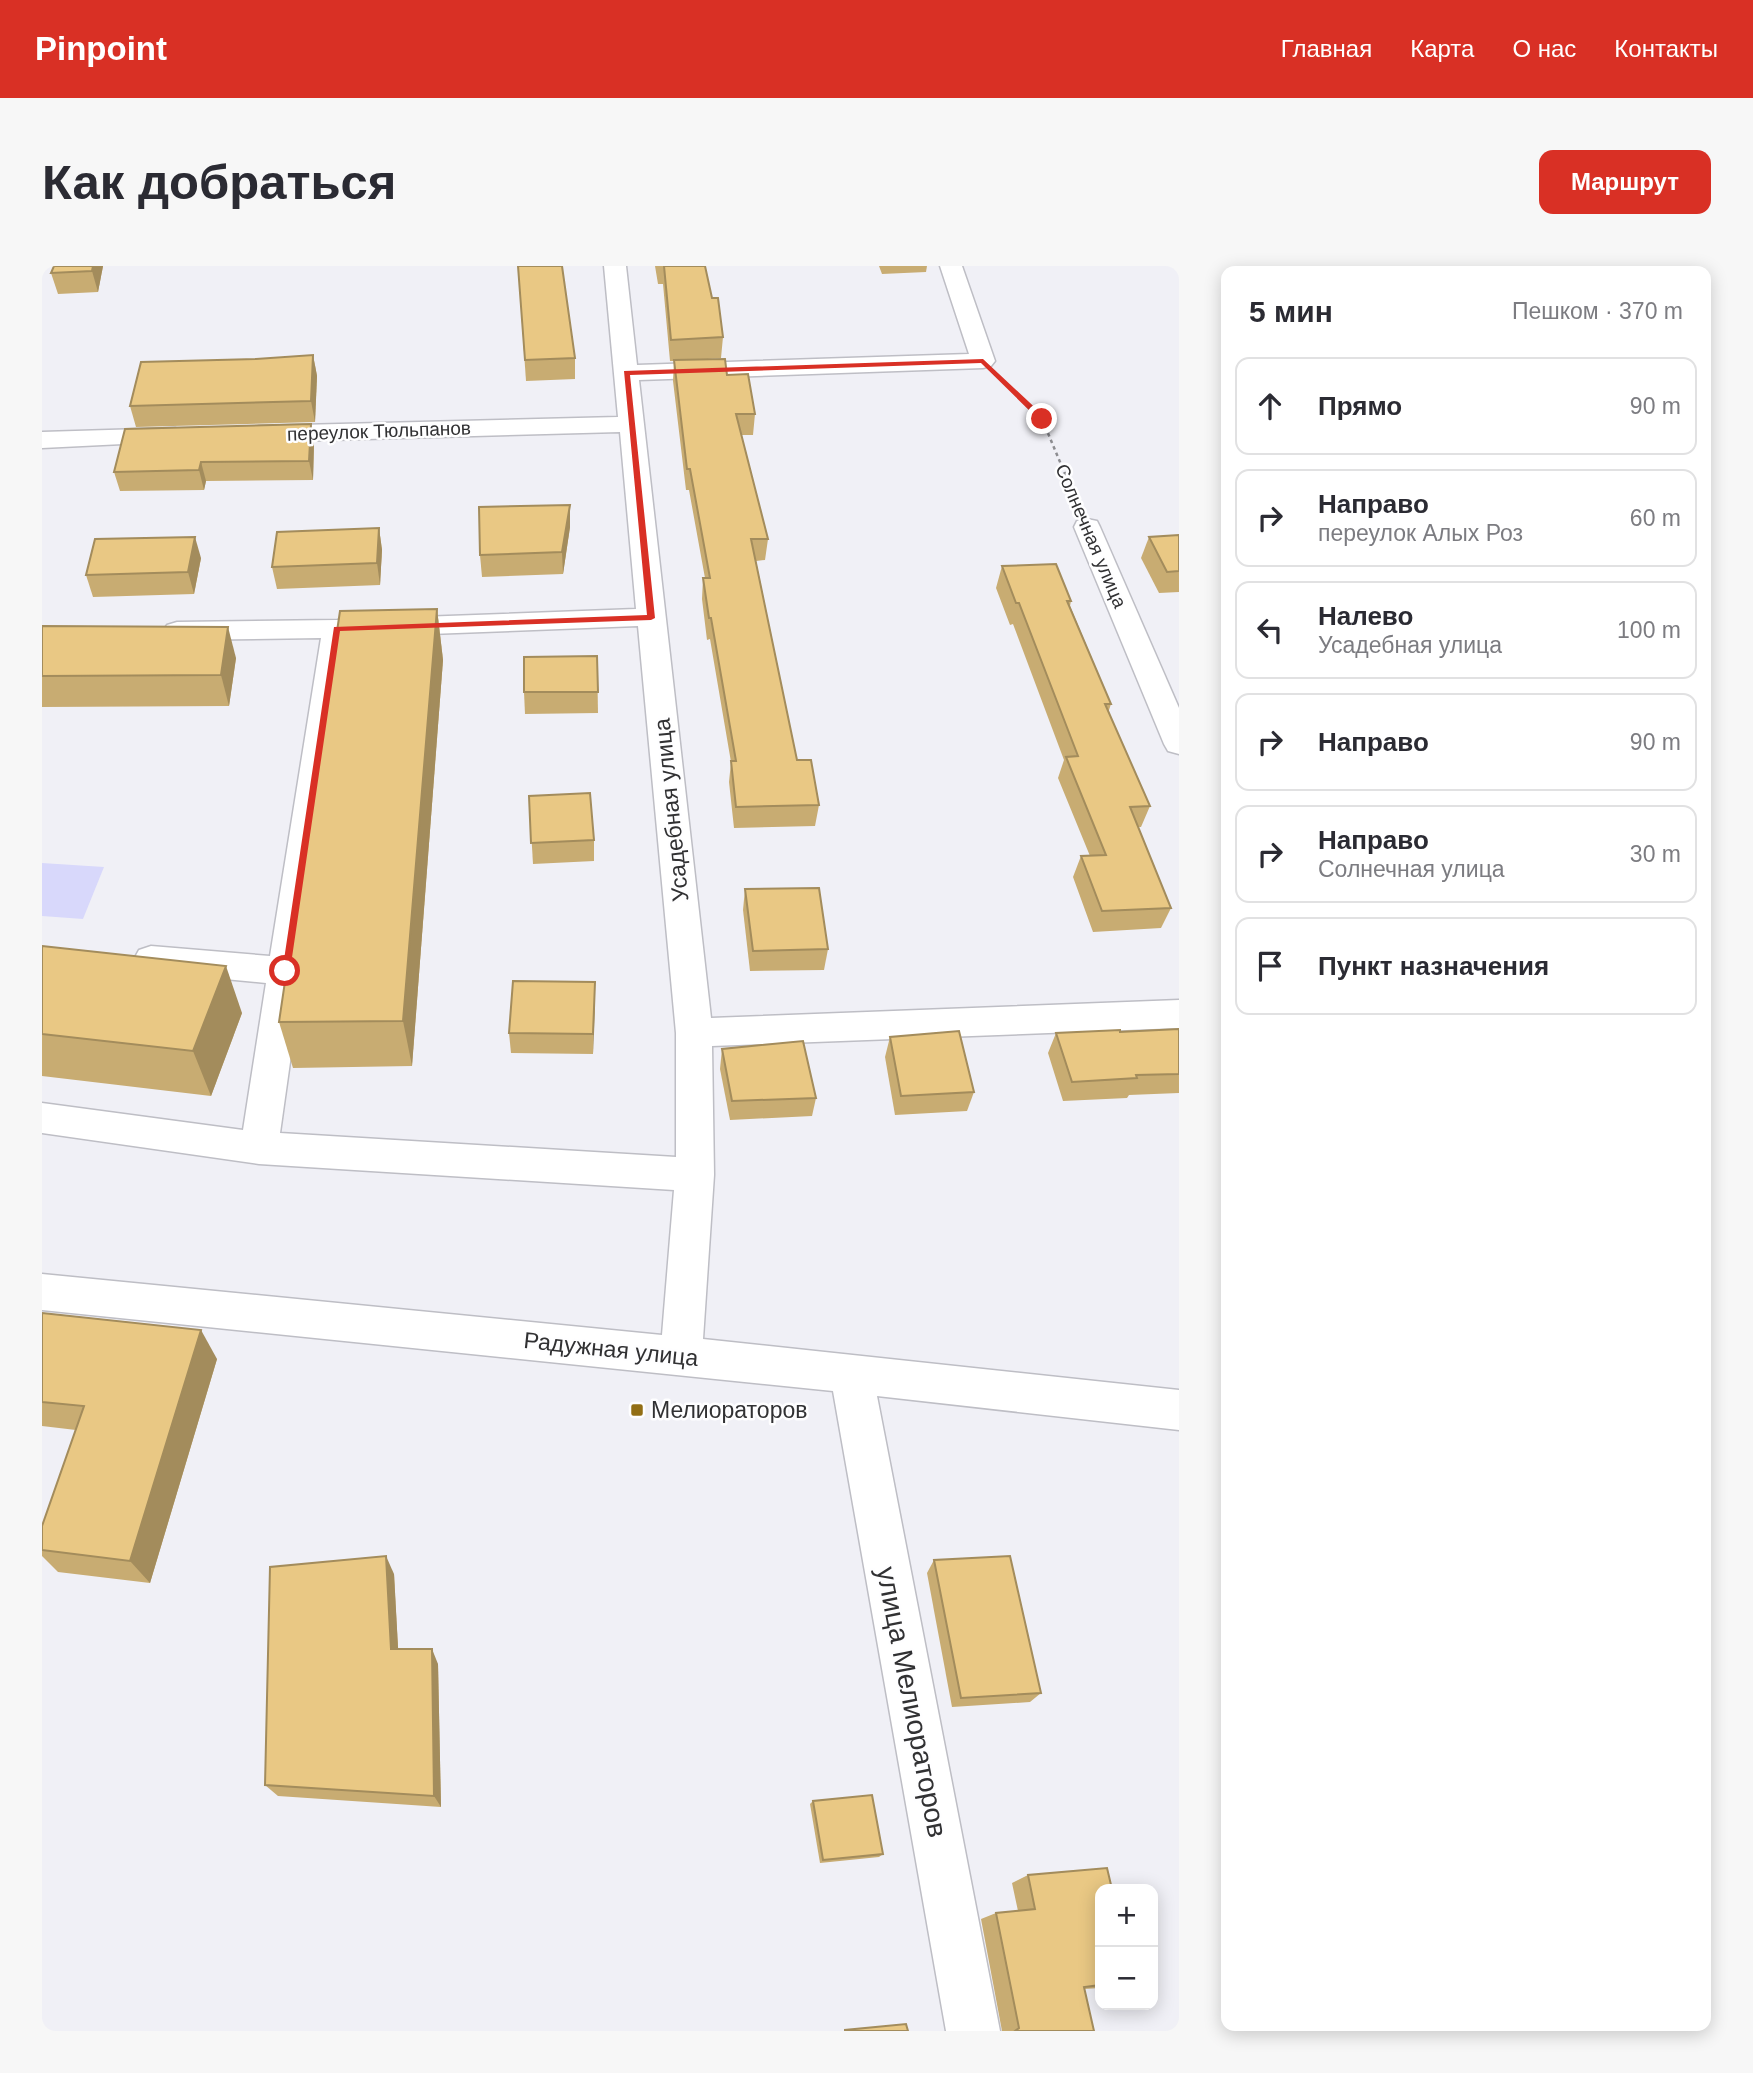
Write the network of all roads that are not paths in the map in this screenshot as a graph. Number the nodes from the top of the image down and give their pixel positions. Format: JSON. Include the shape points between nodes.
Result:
{"nodes":[{"id":1,"x":615,"y":266,"type":"edge"},
{"id":2,"x":951,"y":266,"type":"edge"},
{"id":3,"x":626,"y":373,"type":"junction"},
{"id":4,"x":632,"y":424,"type":"junction"},
{"id":5,"x":234,"y":435,"type":"edge"},
{"id":6,"x":193,"y":436,"type":"edge"},
{"id":7,"x":42,"y":440,"type":"edge"},
{"id":8,"x":1087,"y":527,"type":"road end"},
{"id":9,"x":651,"y":618,"type":"junction"},
{"id":10,"x":337,"y":629,"type":"junction"},
{"id":11,"x":149,"y":631,"type":"edge"},
{"id":12,"x":1179,"y":744,"type":"edge"},
{"id":13,"x":123,"y":956,"type":"edge"},
{"id":14,"x":285,"y":971,"type":"junction"},
{"id":15,"x":1179,"y":1014,"type":"edge"},
{"id":16,"x":694,"y":1033,"type":"junction"},
{"id":17,"x":42,"y":1118,"type":"edge"},
{"id":18,"x":259,"y":1148,"type":"junction"},
{"id":19,"x":695,"y":1175,"type":"junction"},
{"id":20,"x":42,"y":1292,"type":"edge"},
{"id":21,"x":681,"y":1356,"type":"junction"},
{"id":22,"x":850,"y":1373,"type":"junction"},
{"id":23,"x":1179,"y":1410,"type":"edge"},
{"id":24,"x":973,"y":2031,"type":"edge"}],
"edges":[{"from":1,"to":3,"type":"street","name":"Усадебная улица"},
{"from":2,"to":3,"type":"street","via":[[983,361]]},
{"from":3,"to":4,"type":"street","name":"Усадебная улица"},
{"from":4,"to":5,"type":"street","name":"переулок Тюльпанов"},
{"from":4,"to":9,"type":"street","name":"Усадебная улица"},
{"from":6,"to":7,"type":"street"},
{"from":8,"to":12,"type":"street","name":"Солнечная улица"},
{"from":9,"to":10,"type":"street"},
{"from":9,"to":16,"type":"street","name":"Усадебная улица"},
{"from":10,"to":11,"type":"street"},
{"from":10,"to":14,"type":"street"},
{"from":13,"to":14,"type":"street"},
{"from":14,"to":18,"type":"street"},
{"from":15,"to":16,"type":"street"},
{"from":16,"to":19,"type":"street","name":"Усадебная улица"},
{"from":17,"to":18,"type":"street"},
{"from":18,"to":19,"type":"street"},
{"from":19,"to":21,"type":"street","name":"Усадебная улица"},
{"from":20,"to":21,"type":"street","name":"Радужная улица"},
{"from":21,"to":22,"type":"street","name":"Радужная улица"},
{"from":22,"to":23,"type":"street","name":"Радужная улица"},
{"from":22,"to":24,"type":"street","name":"улица Мелиораторов"}]}
